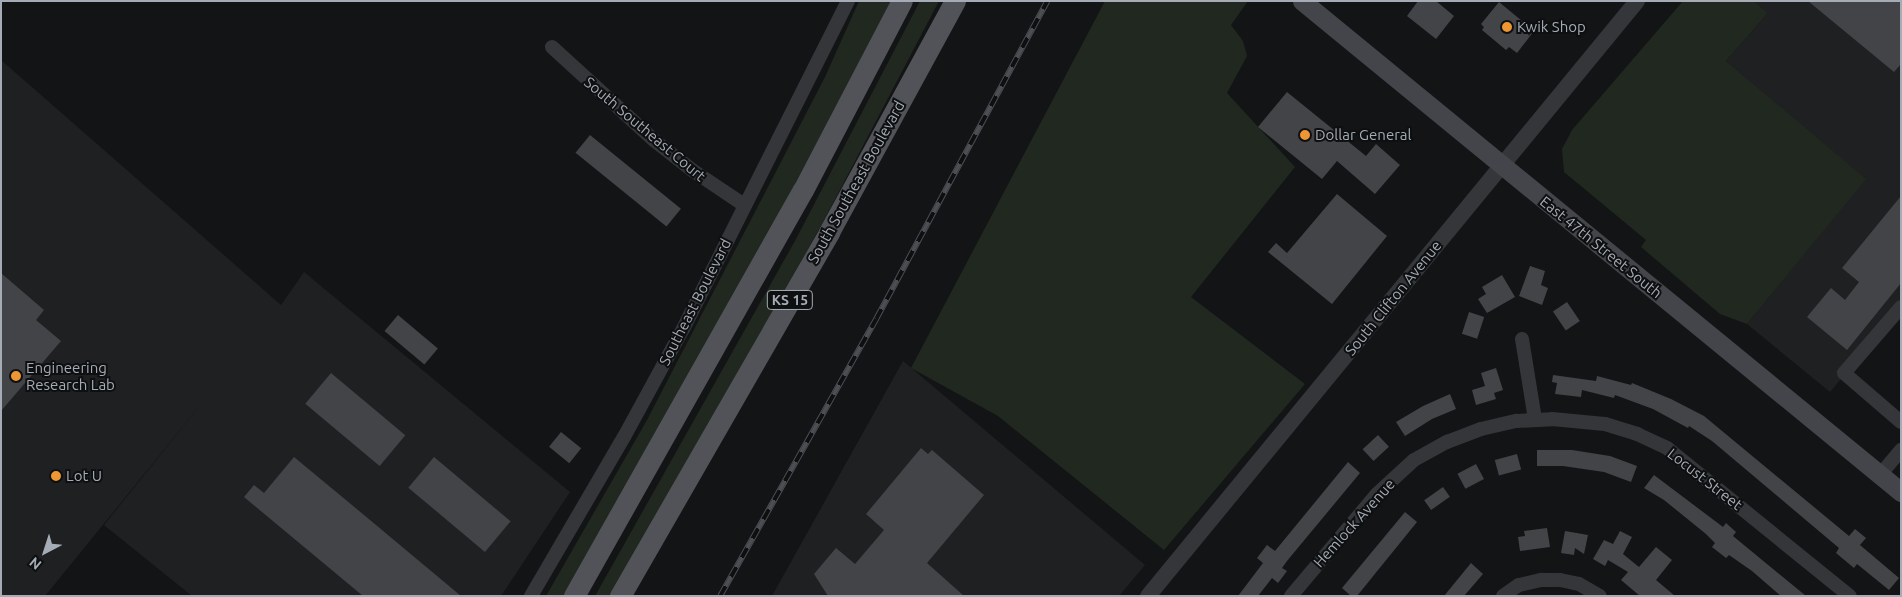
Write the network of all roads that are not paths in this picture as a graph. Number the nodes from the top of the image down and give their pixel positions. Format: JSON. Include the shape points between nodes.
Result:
{"nodes":[{"id":1,"x":848,"y":1,"type":"edge"},
{"id":2,"x":902,"y":1,"type":"edge"},
{"id":3,"x":955,"y":1,"type":"edge"},
{"id":4,"x":1302,"y":1,"type":"edge"},
{"id":5,"x":1637,"y":1,"type":"edge"},
{"id":6,"x":552,"y":47,"type":"dead end"},
{"id":7,"x":1502,"y":165,"type":"junction"},
{"id":8,"x":744,"y":205,"type":"junction"},
{"id":9,"x":1901,"y":307,"type":"edge"},
{"id":10,"x":1522,"y":339,"type":"dead end"},
{"id":11,"x":1535,"y":419,"type":"junction"},
{"id":12,"x":1901,"y":422,"type":"edge"},
{"id":13,"x":1901,"y":450,"type":"edge"},
{"id":14,"x":1880,"y":476,"type":"junction"},
{"id":15,"x":1901,"y":492,"type":"edge"},
{"id":16,"x":531,"y":596,"type":"edge"},
{"id":17,"x":574,"y":596,"type":"edge"},
{"id":18,"x":620,"y":596,"type":"edge"},
{"id":19,"x":1148,"y":596,"type":"edge"},
{"id":20,"x":1291,"y":596,"type":"edge"},
{"id":21,"x":1503,"y":596,"type":"edge"},
{"id":22,"x":1600,"y":596,"type":"edge"},
{"id":23,"x":1850,"y":596,"type":"edge"}],
"edges":[{"from":1,"to":8,"type":"street","name":"Southeast Boulevard"},
{"from":2,"to":17,"type":"main road","number":"KS 15","via":[[793,207]]},
{"from":3,"to":18,"type":"main road","name":"South Southeast Boulevard","number":"KS 15","via":[[829,232]]},
{"from":4,"to":7,"type":"main road","name":"East 47th Street South"},
{"from":5,"to":7,"type":"street","name":"South Clifton Avenue"},
{"from":6,"to":8,"type":"street","name":"South Southeast Court","via":[[662,147]]},
{"from":7,"to":14,"type":"main road","name":"East 47th Street South"},
{"from":7,"to":19,"type":"street","name":"South Clifton Avenue"},
{"from":8,"to":16,"type":"street","name":"Southeast Boulevard","via":[[683,329],[626,434]]},
{"from":9,"to":12,"type":"street","via":[[1844,374]]},
{"from":10,"to":11,"type":"street"},
{"from":11,"to":20,"type":"street","name":"Hemlock Avenue","via":[[1481,429],[1446,442],[1414,460],[1377,494]]},
{"from":11,"to":23,"type":"street","name":"Locust Street","via":[[1605,424],[1667,448]]},
{"from":13,"to":14,"type":"street"},
{"from":14,"to":15,"type":"main road","name":"East 47th Street South"},
{"from":21,"to":22,"type":"street","via":[[1519,585],[1541,580],[1579,584]]}]}
